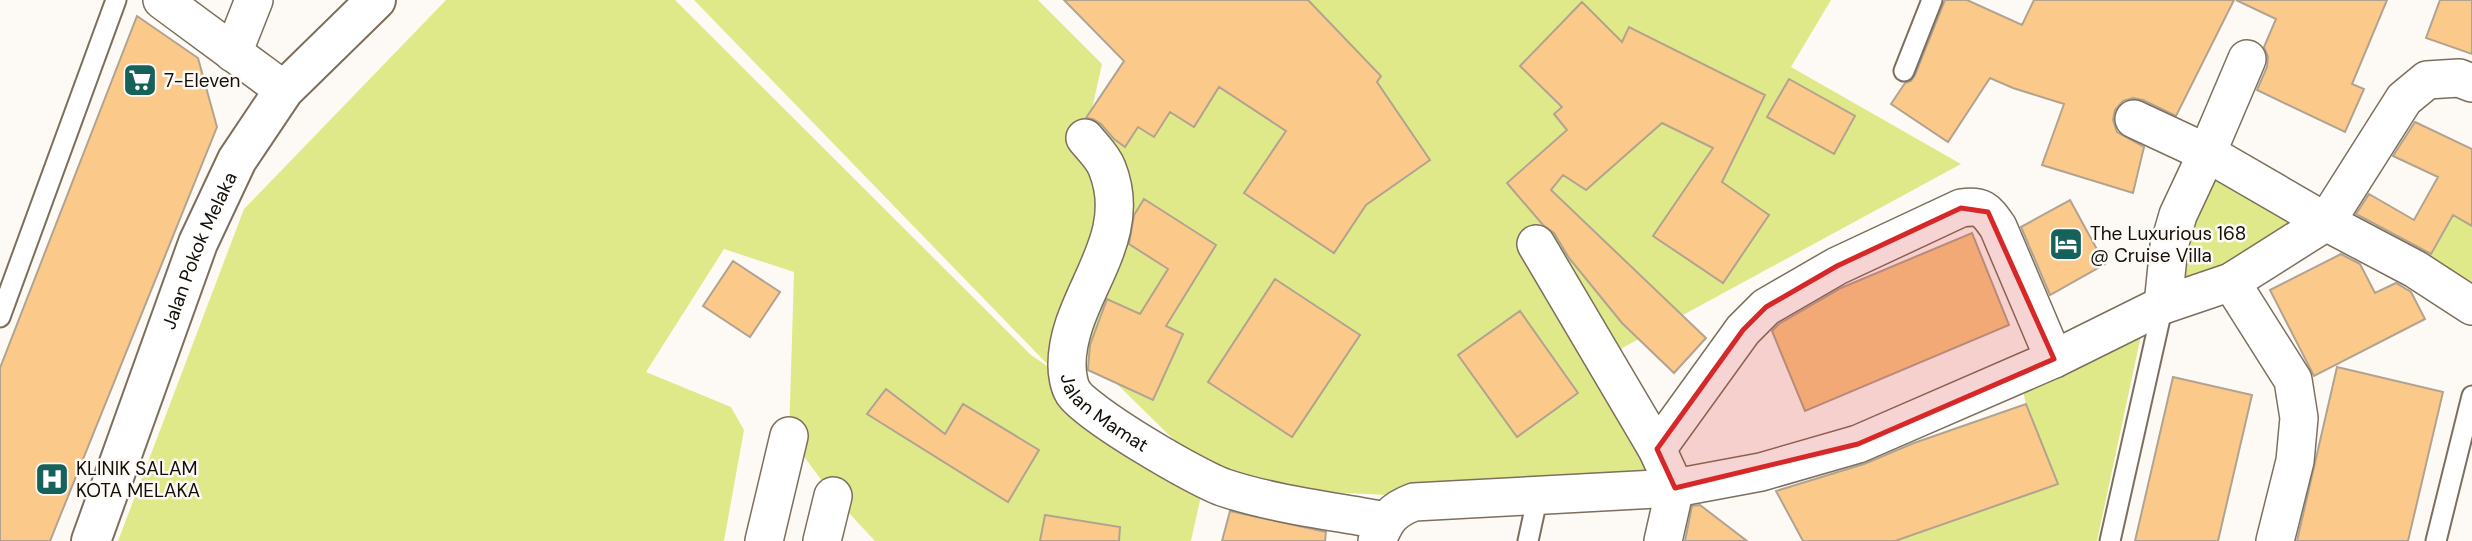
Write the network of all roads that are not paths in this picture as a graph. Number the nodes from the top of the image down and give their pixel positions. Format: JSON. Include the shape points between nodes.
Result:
{"nodes":[{"id":1,"x":116,"y":0,"type":"edge"},
{"id":2,"x":162,"y":0,"type":"edge"},
{"id":3,"x":254,"y":0,"type":"edge"},
{"id":4,"x":376,"y":0,"type":"edge"},
{"id":5,"x":1932,"y":0,"type":"edge"},
{"id":6,"x":233,"y":53,"type":"junction"},
{"id":7,"x":2247,"y":59,"type":"dead end"},
{"id":8,"x":1903,"y":71,"type":"dead end"},
{"id":9,"x":2472,"y":83,"type":"edge"},
{"id":10,"x":284,"y":90,"type":"junction"},
{"id":11,"x":2134,"y":119,"type":"dead end"},
{"id":12,"x":1085,"y":138,"type":"dead end"},
{"id":13,"x":2207,"y":153,"type":"junction"},
{"id":14,"x":2326,"y":222,"type":"junction"},
{"id":15,"x":1536,"y":244,"type":"dead end"},
{"id":16,"x":2231,"y":282,"type":"junction"},
{"id":17,"x":2163,"y":305,"type":"junction"},
{"id":18,"x":2472,"y":306,"type":"edge"},
{"id":19,"x":0,"y":317,"type":"edge"},
{"id":20,"x":2054,"y":359,"type":"junction"},
{"id":21,"x":2472,"y":396,"type":"edge"},
{"id":22,"x":789,"y":436,"type":"dead end"},
{"id":23,"x":1657,"y":449,"type":"junction"},
{"id":24,"x":1675,"y":488,"type":"junction"},
{"id":25,"x":1538,"y":495,"type":"junction"},
{"id":26,"x":833,"y":496,"type":"dead end"},
{"id":27,"x":1382,"y":531,"type":"edge"},
{"id":28,"x":91,"y":541,"type":"edge"},
{"id":29,"x":764,"y":541,"type":"edge"},
{"id":30,"x":822,"y":541,"type":"edge"},
{"id":31,"x":1528,"y":541,"type":"edge"},
{"id":32,"x":1663,"y":541,"type":"edge"},
{"id":33,"x":2110,"y":541,"type":"edge"},
{"id":34,"x":2275,"y":541,"type":"edge"},
{"id":35,"x":2436,"y":541,"type":"edge"}],
"edges":[{"from":1,"to":19,"type":"lane"},
{"from":2,"to":6,"type":"street"},
{"from":3,"to":6,"type":"street"},
{"from":4,"to":10,"type":"street","name":"Jalan Pokok Melaka"},
{"from":5,"to":8,"type":"lane"},
{"from":6,"to":10,"type":"street"},
{"from":7,"to":13,"type":"street"},
{"from":9,"to":14,"type":"street","via":[[2459,78],[2427,80],[2404,99]]},
{"from":10,"to":28,"type":"street","name":"Jalan Pokok Melaka","via":[[237,160],[198,243]]},
{"from":11,"to":13,"type":"street"},
{"from":12,"to":27,"type":"street","name":"Jalan Mamat","via":[[1107,167],[1114,201],[1112,234],[1069,337],[1066,368],[1073,392],[1095,413],[1179,466],[1222,487]]},
{"from":13,"to":14,"type":"street"},
{"from":13,"to":17,"type":"street","via":[[2169,246]]},
{"from":14,"to":16,"type":"street"},
{"from":14,"to":18,"type":"street","via":[[2415,269]]},
{"from":15,"to":23,"type":"street"},
{"from":16,"to":17,"type":"street"},
{"from":16,"to":34,"type":"street","via":[[2293,380],[2299,418],[2295,461]]},
{"from":17,"to":20,"type":"street"},
{"from":17,"to":33,"type":"lane"},
{"from":20,"to":23,"type":"street","via":[[1998,227],[1988,212],[1976,206],[1961,208],[1837,265],[1766,307],[1743,330]]},
{"from":20,"to":24,"type":"street","via":[[1858,444],[1761,472]]},
{"from":21,"to":35,"type":"lane"},
{"from":22,"to":29,"type":"street"},
{"from":23,"to":24,"type":"street"},
{"from":24,"to":25,"type":"street"},
{"from":24,"to":32,"type":"street"},
{"from":25,"to":27,"type":"street","via":[[1414,502],[1398,508]]},
{"from":25,"to":31,"type":"lane"},
{"from":26,"to":30,"type":"street"}]}
